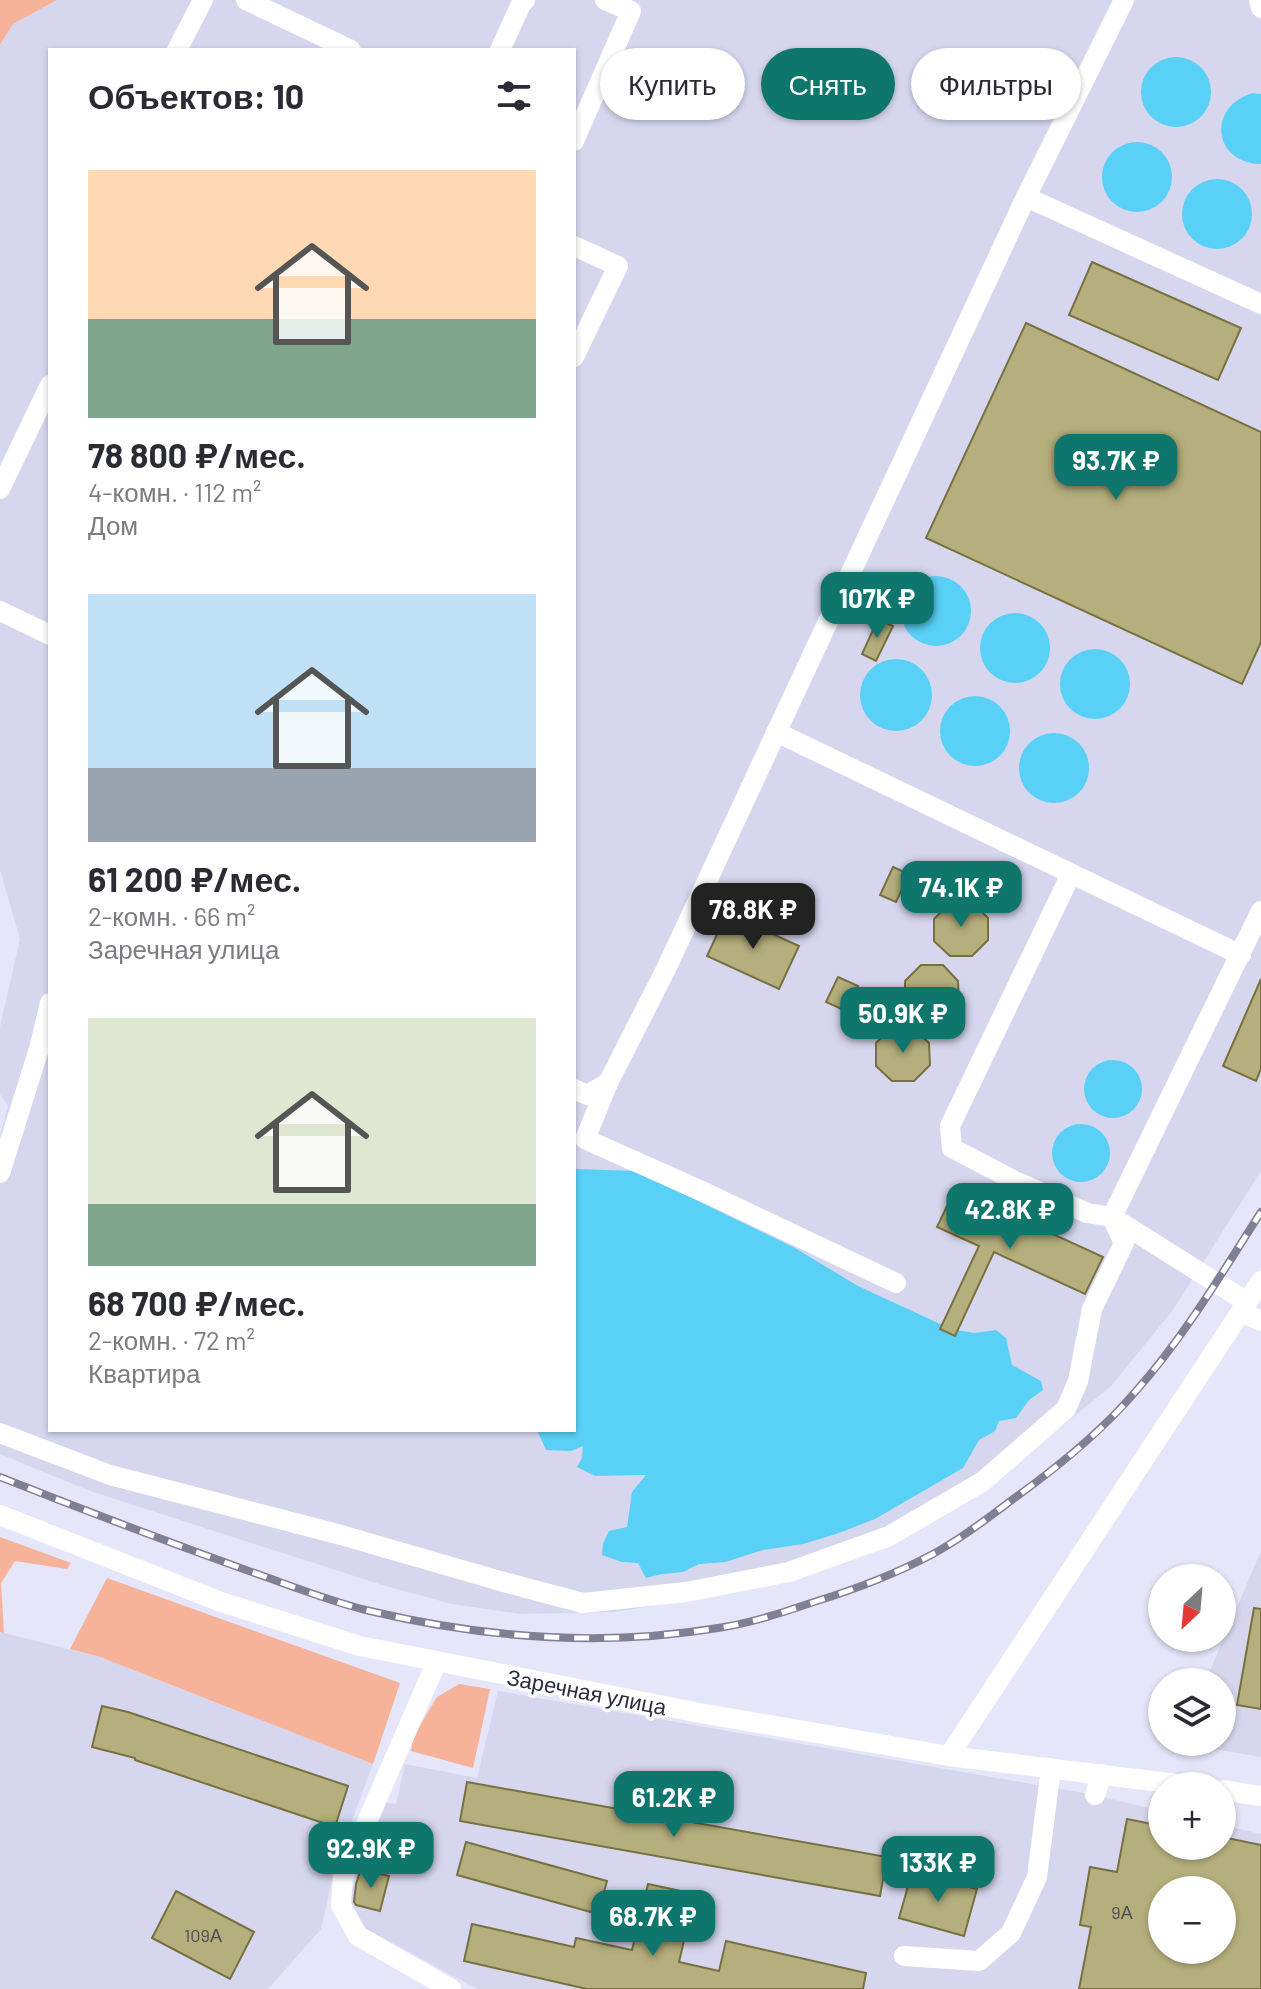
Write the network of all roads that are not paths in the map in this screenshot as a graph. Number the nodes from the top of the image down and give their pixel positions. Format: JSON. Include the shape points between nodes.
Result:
{"nodes":[{"id":1,"x":203,"y":0,"type":"edge"},
{"id":2,"x":246,"y":0,"type":"edge"},
{"id":3,"x":525,"y":0,"type":"edge"},
{"id":4,"x":605,"y":0,"type":"edge"},
{"id":5,"x":1124,"y":0,"type":"edge"},
{"id":6,"x":1259,"y":0,"type":"edge"},
{"id":7,"x":1261,"y":8,"type":"edge"},
{"id":8,"x":178,"y":48,"type":"edge"},
{"id":9,"x":347,"y":48,"type":"edge"},
{"id":10,"x":501,"y":48,"type":"edge"},
{"id":11,"x":576,"y":136,"type":"edge"},
{"id":12,"x":1026,"y":197,"type":"junction"},
{"id":13,"x":576,"y":247,"type":"edge"},
{"id":14,"x":1261,"y":304,"type":"edge"},
{"id":15,"x":576,"y":353,"type":"edge"},
{"id":16,"x":48,"y":388,"type":"edge"},
{"id":17,"x":9,"y":447,"type":"edge"},
{"id":18,"x":0,"y":489,"type":"edge"},
{"id":19,"x":0,"y":611,"type":"edge"},
{"id":20,"x":48,"y":634,"type":"edge"},
{"id":21,"x":776,"y":732,"type":"junction"},
{"id":22,"x":1071,"y":874,"type":"junction"},
{"id":23,"x":1261,"y":911,"type":"edge"},
{"id":24,"x":1241,"y":955,"type":"junction"},
{"id":25,"x":48,"y":1011,"type":"edge"},
{"id":26,"x":608,"y":1083,"type":"junction"},
{"id":27,"x":576,"y":1090,"type":"edge"},
{"id":28,"x":0,"y":1173,"type":"edge"},
{"id":29,"x":1112,"y":1217,"type":"junction"},
{"id":30,"x":1261,"y":1281,"type":"edge"},
{"id":31,"x":896,"y":1283,"type":"dead end"},
{"id":32,"x":1244,"y":1307,"type":"junction"},
{"id":33,"x":1261,"y":1321,"type":"edge"},
{"id":34,"x":0,"y":1433,"type":"edge"},
{"id":35,"x":0,"y":1515,"type":"edge"},
{"id":36,"x":437,"y":1661,"type":"junction"},
{"id":37,"x":949,"y":1756,"type":"junction"},
{"id":38,"x":1051,"y":1768,"type":"junction"},
{"id":39,"x":1102,"y":1774,"type":"junction"},
{"id":40,"x":1148,"y":1780,"type":"edge"},
{"id":41,"x":1236,"y":1792,"type":"edge"},
{"id":42,"x":1095,"y":1795,"type":"dead end"},
{"id":43,"x":1261,"y":1796,"type":"edge"},
{"id":44,"x":904,"y":1956,"type":"dead end"},
{"id":45,"x":451,"y":1989,"type":"edge"}],
"edges":[{"from":1,"to":8,"type":"street"},
{"from":2,"to":9,"type":"street"},
{"from":3,"to":10,"type":"street"},
{"from":4,"to":11,"type":"street","via":[[631,11]]},
{"from":5,"to":12,"type":"street"},
{"from":6,"to":7,"type":"street"},
{"from":12,"to":14,"type":"street"},
{"from":12,"to":21,"type":"street"},
{"from":13,"to":15,"type":"street","via":[[618,266]]},
{"from":16,"to":17,"type":"street"},
{"from":17,"to":18,"type":"street"},
{"from":19,"to":20,"type":"street"},
{"from":21,"to":22,"type":"street"},
{"from":21,"to":26,"type":"street"},
{"from":22,"to":24,"type":"street"},
{"from":22,"to":29,"type":"street","via":[[950,1126],[952,1148],[1087,1213]]},
{"from":23,"to":24,"type":"street"},
{"from":24,"to":29,"type":"street"},
{"from":25,"to":28,"type":"street"},
{"from":26,"to":27,"type":"street","via":[[587,1095]]},
{"from":26,"to":31,"type":"street","via":[[585,1139]]},
{"from":29,"to":32,"type":"street"},
{"from":29,"to":34,"type":"street","via":[[1124,1243],[1092,1309],[1078,1381],[1066,1409],[982,1482],[889,1536],[774,1575],[686,1592],[583,1603],[110,1475]]},
{"from":30,"to":32,"type":"street"},
{"from":32,"to":33,"type":"street"},
{"from":32,"to":37,"type":"street"},
{"from":35,"to":36,"type":"street","name":"Заречная улица","via":[[221,1602],[360,1646]]},
{"from":36,"to":37,"type":"street","name":"Заречная улица"},
{"from":36,"to":45,"type":"street","via":[[343,1877],[341,1905],[358,1936]]},
{"from":37,"to":38,"type":"street","name":"Заречная улица"},
{"from":38,"to":39,"type":"street","name":"Заречная улица"},
{"from":38,"to":44,"type":"street","via":[[1037,1877],[1011,1933],[979,1961]]},
{"from":39,"to":40,"type":"street","name":"Заречная улица"},
{"from":39,"to":42,"type":"street"},
{"from":41,"to":43,"type":"street"}]}
